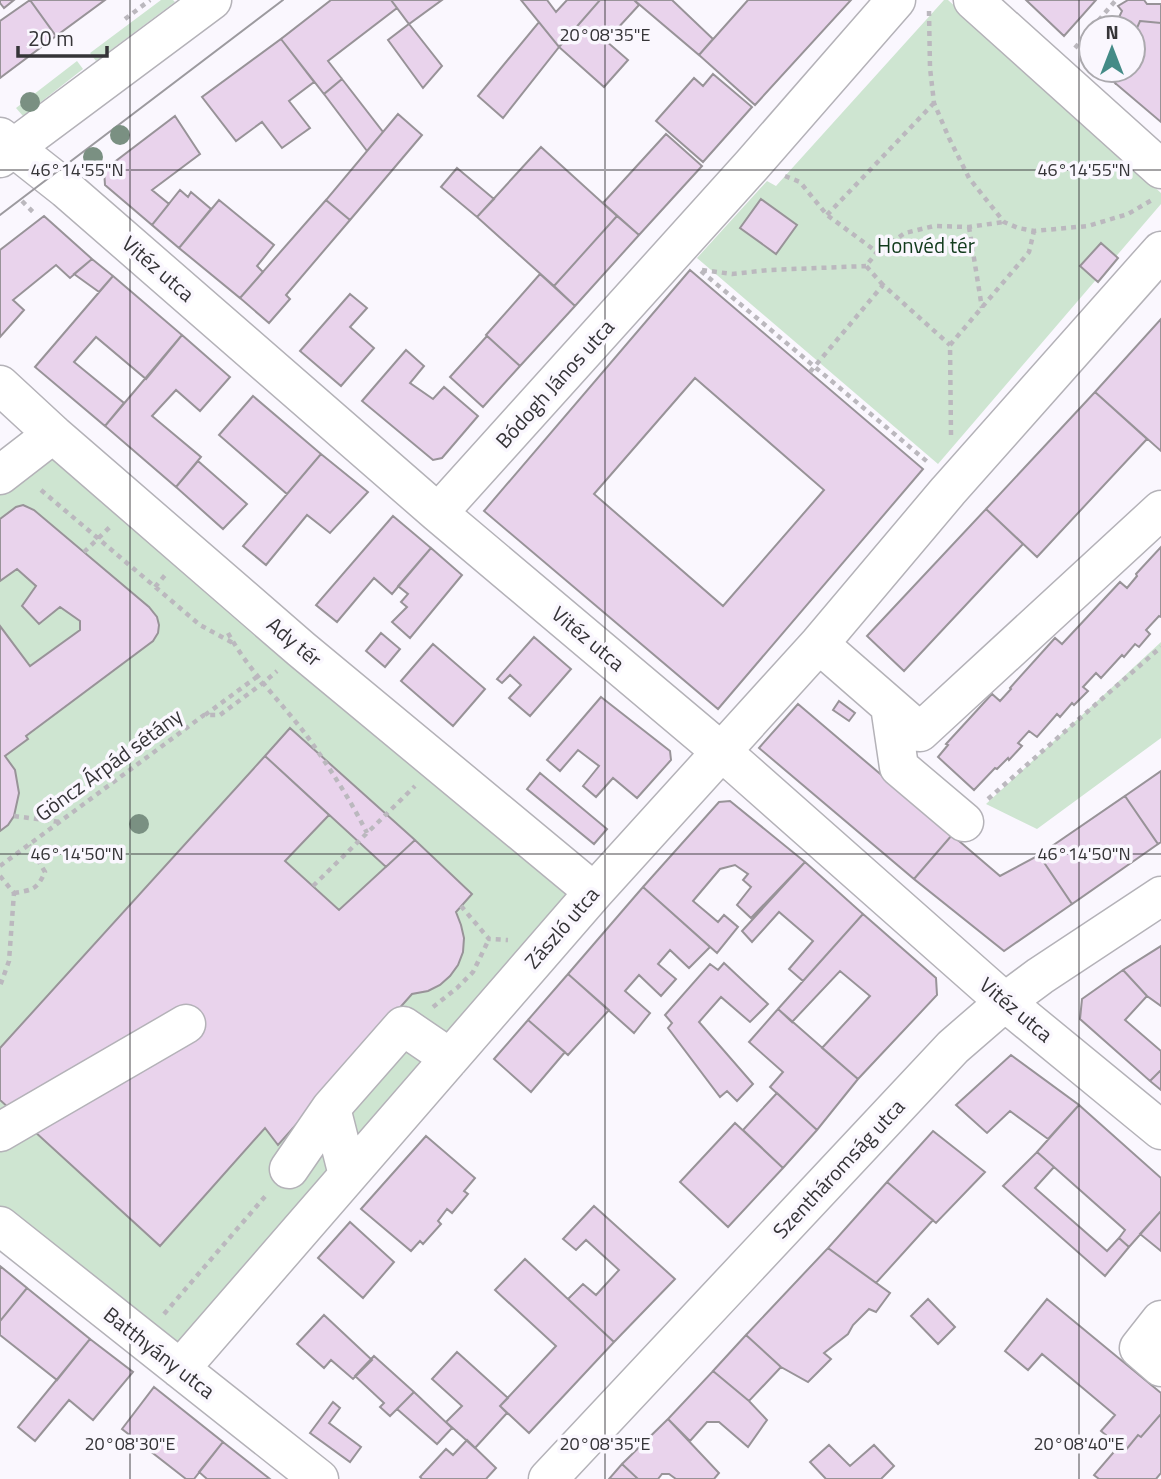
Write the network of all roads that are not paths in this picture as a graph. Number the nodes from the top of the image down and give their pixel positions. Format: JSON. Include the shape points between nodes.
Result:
{"nodes":[{"id":1,"x":212,"y":0,"type":"edge"},
{"id":2,"x":896,"y":0,"type":"edge"},
{"id":3,"x":973,"y":0,"type":"edge"},
{"id":4,"x":5,"y":147,"type":"edge"},
{"id":5,"x":1157,"y":184,"type":"edge"},
{"id":6,"x":1161,"y":251,"type":"edge"},
{"id":7,"x":0,"y":385,"type":"edge"},
{"id":8,"x":53,"y":434,"type":"junction"},
{"id":9,"x":0,"y":475,"type":"edge"},
{"id":10,"x":1161,"y":510,"type":"edge"},
{"id":11,"x":438,"y":513,"type":"junction"},
{"id":12,"x":819,"y":644,"type":"junction"},
{"id":13,"x":890,"y":706,"type":"junction"},
{"id":14,"x":722,"y":752,"type":"junction"},
{"id":15,"x":957,"y":816,"type":"road end"},
{"id":16,"x":594,"y":892,"type":"junction"},
{"id":17,"x":1161,"y":896,"type":"edge"},
{"id":18,"x":1005,"y":1002,"type":"junction"},
{"id":19,"x":186,"y":1024,"type":"dead end"},
{"id":20,"x":450,"y":1058,"type":"junction"},
{"id":21,"x":331,"y":1108,"type":"junction"},
{"id":22,"x":1161,"y":1130,"type":"edge"},
{"id":23,"x":0,"y":1132,"type":"edge"},
{"id":24,"x":289,"y":1169,"type":"road end"},
{"id":25,"x":348,"y":1175,"type":"junction"},
{"id":26,"x":0,"y":1226,"type":"edge"},
{"id":27,"x":1161,"y":1320,"type":"edge"},
{"id":28,"x":187,"y":1360,"type":"junction"},
{"id":29,"x":1161,"y":1367,"type":"edge"},
{"id":30,"x":319,"y":1479,"type":"edge"},
{"id":31,"x":548,"y":1479,"type":"edge"}],
"edges":[{"from":1,"to":4,"type":"street"},
{"from":2,"to":11,"type":"street","name":"Bódogh János utca"},
{"from":3,"to":5,"type":"street"},
{"from":4,"to":11,"type":"street","name":"Vitéz utca","via":[[66,189]]},
{"from":6,"to":12,"type":"street","name":"Zászló utca","via":[[942,481]]},
{"from":7,"to":8,"type":"street","name":"Ady tér"},
{"from":8,"to":9,"type":"street"},
{"from":8,"to":16,"type":"street","name":"Ady tér","via":[[301,649]]},
{"from":10,"to":13,"type":"street","via":[[920,732]]},
{"from":11,"to":14,"type":"street","name":"Vitéz utca"},
{"from":12,"to":13,"type":"street"},
{"from":12,"to":14,"type":"street","name":"Zászló utca"},
{"from":13,"to":15,"type":"street","via":[[899,768]]},
{"from":14,"to":16,"type":"street","name":"Zászló utca"},
{"from":14,"to":18,"type":"street","name":"Vitéz utca"},
{"from":16,"to":20,"type":"street","name":"Zászló utca"},
{"from":17,"to":18,"type":"street","name":"Szentháromság utca"},
{"from":18,"to":22,"type":"street","name":"Vitéz utca"},
{"from":18,"to":31,"type":"street","name":"Szentháromság utca","via":[[953,1047]]},
{"from":19,"to":23,"type":"street"},
{"from":20,"to":21,"type":"street","via":[[403,1026]]},
{"from":20,"to":25,"type":"street","name":"Zászló utca"},
{"from":21,"to":24,"type":"street"},
{"from":21,"to":25,"type":"street"},
{"from":25,"to":28,"type":"street","name":"Zászló utca"},
{"from":26,"to":28,"type":"street","name":"Batthyány utca"},
{"from":27,"to":29,"type":"street","via":[[1139,1348]]},
{"from":28,"to":30,"type":"street","name":"Batthyány utca"}]}
